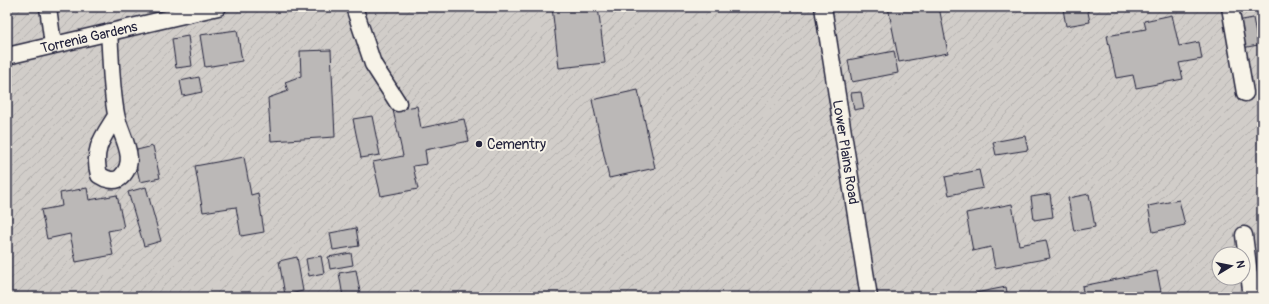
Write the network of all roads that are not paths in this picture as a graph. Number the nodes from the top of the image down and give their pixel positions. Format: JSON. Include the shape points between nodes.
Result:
{"nodes":[{"id":1,"x":48,"y":7,"type":"edge"},
{"id":2,"x":218,"y":7,"type":"edge"},
{"id":3,"x":354,"y":7,"type":"edge"},
{"id":4,"x":823,"y":7,"type":"edge"},
{"id":5,"x":1230,"y":7,"type":"edge"},
{"id":6,"x":109,"y":32,"type":"junction"},
{"id":7,"x":52,"y":45,"type":"junction"},
{"id":8,"x":7,"y":56,"type":"edge"},
{"id":9,"x":1244,"y":93,"type":"dead end"},
{"id":10,"x":398,"y":103,"type":"dead end"},
{"id":11,"x":116,"y":116,"type":"dead end"},
{"id":12,"x":1244,"y":235,"type":"dead end"},
{"id":13,"x":869,"y":297,"type":"edge"},
{"id":14,"x":1252,"y":297,"type":"edge"}],
"edges":[{"from":1,"to":7,"type":"street"},
{"from":2,"to":6,"type":"street","name":"Torrenia Gardens"},
{"from":3,"to":10,"type":"street","via":[[373,64]]},
{"from":4,"to":13,"type":"street","name":"Lower Plains Road"},
{"from":5,"to":9,"type":"street"},
{"from":6,"to":7,"type":"street","name":"Torrenia Gardens"},
{"from":6,"to":11,"type":"street"},
{"from":7,"to":8,"type":"street","name":"Torrenia Gardens"},
{"from":12,"to":14,"type":"street"}]}
